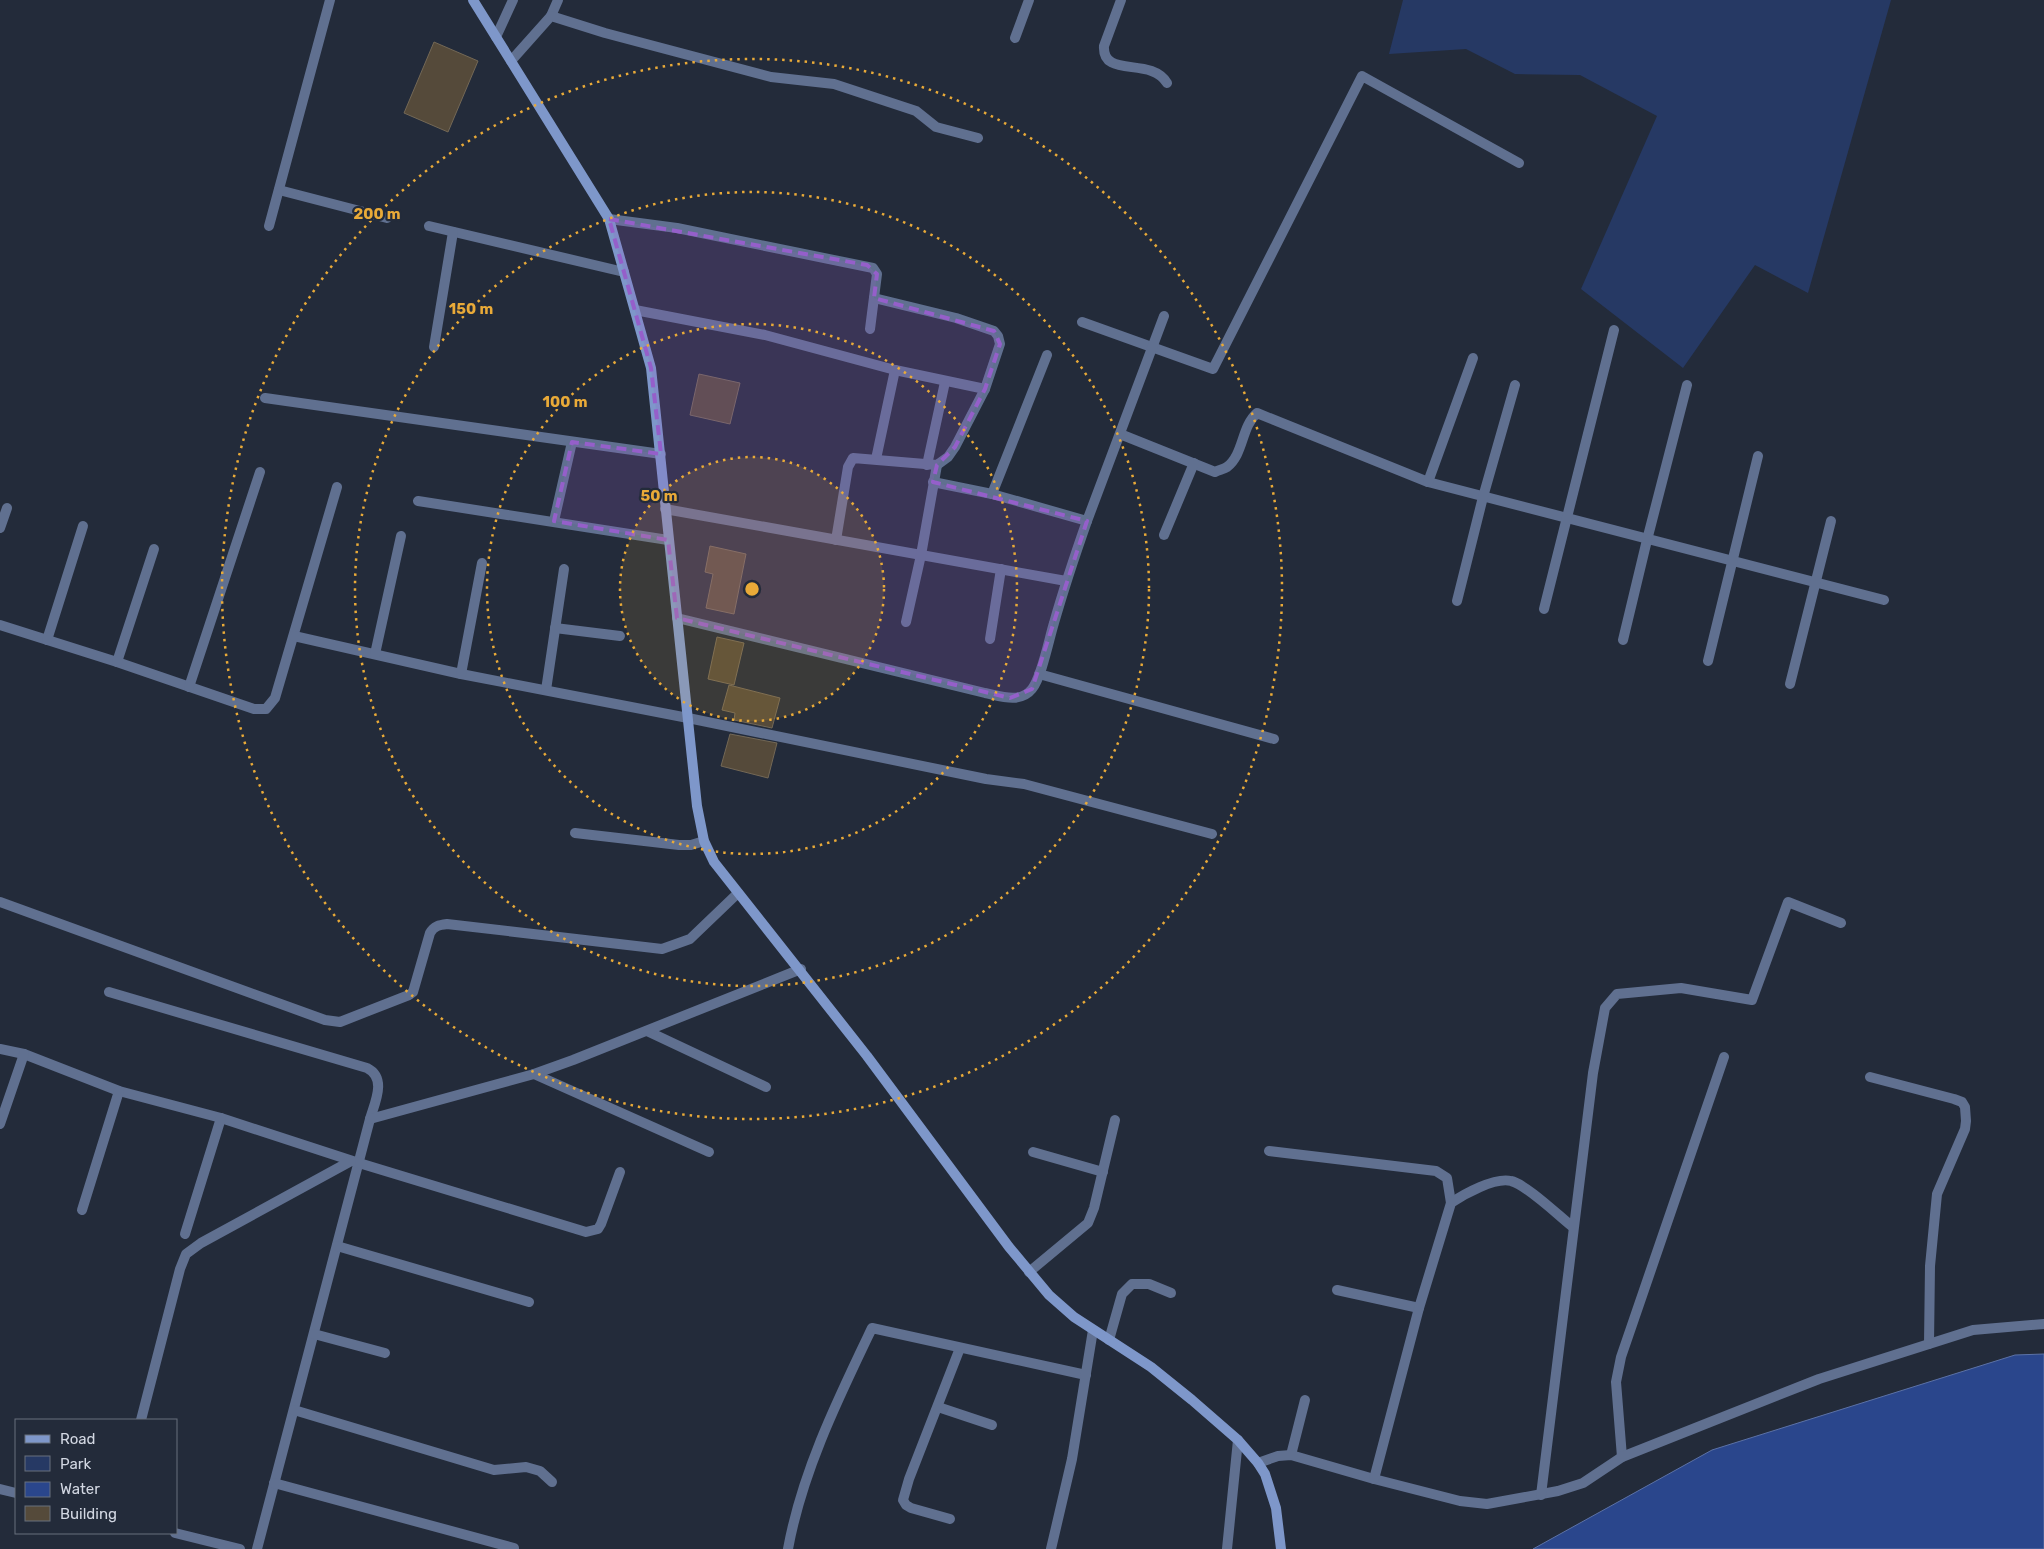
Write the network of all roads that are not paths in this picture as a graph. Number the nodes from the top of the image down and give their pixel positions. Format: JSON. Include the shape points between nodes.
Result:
{"nodes":[{"id":1,"x":330,"y":0,"type":"edge"},
{"id":2,"x":473,"y":0,"type":"edge"},
{"id":3,"x":513,"y":0,"type":"edge"},
{"id":4,"x":558,"y":0,"type":"edge"},
{"id":5,"x":1029,"y":0,"type":"edge"},
{"id":6,"x":1121,"y":0,"type":"edge"},
{"id":7,"x":551,"y":16,"type":"junction"},
{"id":8,"x":496,"y":37,"type":"junction"},
{"id":9,"x":1015,"y":38,"type":"dead end"},
{"id":10,"x":511,"y":61,"type":"junction"},
{"id":11,"x":1167,"y":83,"type":"dead end"},
{"id":12,"x":978,"y":138,"type":"dead end"},
{"id":13,"x":1519,"y":163,"type":"dead end"},
{"id":14,"x":279,"y":190,"type":"junction"},
{"id":15,"x":387,"y":218,"type":"dead end"},
{"id":16,"x":609,"y":219,"type":"junction"},
{"id":17,"x":269,"y":226,"type":"dead end"},
{"id":18,"x":429,"y":226,"type":"dead end"},
{"id":19,"x":453,"y":232,"type":"junction"},
{"id":20,"x":624,"y":272,"type":"junction"},
{"id":21,"x":874,"y":298,"type":"junction"},
{"id":22,"x":635,"y":310,"type":"junction"},
{"id":23,"x":1164,"y":316,"type":"dead end"},
{"id":24,"x":1082,"y":322,"type":"dead end"},
{"id":25,"x":870,"y":329,"type":"dead end"},
{"id":26,"x":1614,"y":330,"type":"dead end"},
{"id":27,"x":434,"y":347,"type":"dead end"},
{"id":28,"x":1152,"y":348,"type":"junction"},
{"id":29,"x":1047,"y":355,"type":"dead end"},
{"id":30,"x":1472,"y":358,"type":"dead end"},
{"id":31,"x":895,"y":370,"type":"junction"},
{"id":32,"x":946,"y":382,"type":"junction"},
{"id":33,"x":1515,"y":385,"type":"dead end"},
{"id":34,"x":1687,"y":385,"type":"dead end"},
{"id":35,"x":985,"y":389,"type":"junction"},
{"id":36,"x":265,"y":398,"type":"dead end"},
{"id":37,"x":1120,"y":434,"type":"junction"},
{"id":38,"x":572,"y":442,"type":"junction"},
{"id":39,"x":660,"y":454,"type":"junction"},
{"id":40,"x":1758,"y":456,"type":"dead end"},
{"id":41,"x":876,"y":459,"type":"junction"},
{"id":42,"x":1194,"y":463,"type":"junction"},
{"id":43,"x":932,"y":465,"type":"junction"},
{"id":44,"x":260,"y":472,"type":"dead end"},
{"id":45,"x":933,"y":482,"type":"junction"},
{"id":46,"x":1428,"y":482,"type":"junction"},
{"id":47,"x":338,"y":487,"type":"dead end"},
{"id":48,"x":992,"y":494,"type":"junction"},
{"id":49,"x":1483,"y":497,"type":"junction"},
{"id":50,"x":418,"y":501,"type":"dead end"},
{"id":51,"x":6,"y":508,"type":"dead end"},
{"id":52,"x":665,"y":509,"type":"junction"},
{"id":53,"x":1566,"y":518,"type":"junction"},
{"id":54,"x":554,"y":521,"type":"junction"},
{"id":55,"x":1087,"y":521,"type":"junction"},
{"id":56,"x":1831,"y":522,"type":"dead end"},
{"id":57,"x":83,"y":526,"type":"dead end"},
{"id":58,"x":0,"y":528,"type":"edge"},
{"id":59,"x":1164,"y":535,"type":"dead end"},
{"id":60,"x":400,"y":536,"type":"dead end"},
{"id":61,"x":668,"y":540,"type":"junction"},
{"id":62,"x":836,"y":540,"type":"junction"},
{"id":63,"x":1647,"y":540,"type":"junction"},
{"id":64,"x":154,"y":549,"type":"dead end"},
{"id":65,"x":921,"y":555,"type":"junction"},
{"id":66,"x":1733,"y":561,"type":"junction"},
{"id":67,"x":482,"y":563,"type":"dead end"},
{"id":68,"x":564,"y":569,"type":"dead end"},
{"id":69,"x":1001,"y":569,"type":"junction"},
{"id":70,"x":1066,"y":581,"type":"junction"},
{"id":71,"x":1816,"y":582,"type":"junction"},
{"id":72,"x":1884,"y":600,"type":"dead end"},
{"id":73,"x":1457,"y":601,"type":"dead end"},
{"id":74,"x":1544,"y":609,"type":"dead end"},
{"id":75,"x":678,"y":618,"type":"junction"},
{"id":76,"x":906,"y":622,"type":"dead end"},
{"id":77,"x":0,"y":625,"type":"edge"},
{"id":78,"x":555,"y":628,"type":"junction"},
{"id":79,"x":294,"y":636,"type":"junction"},
{"id":80,"x":620,"y":636,"type":"dead end"},
{"id":81,"x":990,"y":639,"type":"dead end"},
{"id":82,"x":47,"y":640,"type":"junction"},
{"id":83,"x":1624,"y":640,"type":"dead end"},
{"id":84,"x":375,"y":654,"type":"junction"},
{"id":85,"x":1708,"y":661,"type":"dead end"},
{"id":86,"x":117,"y":662,"type":"junction"},
{"id":87,"x":461,"y":674,"type":"junction"},
{"id":88,"x":1039,"y":674,"type":"junction"},
{"id":89,"x":1790,"y":684,"type":"dead end"},
{"id":90,"x":189,"y":687,"type":"junction"},
{"id":91,"x":546,"y":690,"type":"junction"},
{"id":92,"x":688,"y":718,"type":"junction"},
{"id":93,"x":1274,"y":740,"type":"dead end"},
{"id":94,"x":575,"y":833,"type":"dead end"},
{"id":95,"x":1212,"y":834,"type":"dead end"},
{"id":96,"x":704,"y":841,"type":"junction"},
{"id":97,"x":738,"y":893,"type":"junction"},
{"id":98,"x":0,"y":902,"type":"edge"},
{"id":99,"x":1841,"y":923,"type":"dead end"},
{"id":100,"x":801,"y":970,"type":"junction"},
{"id":101,"x":109,"y":992,"type":"dead end"},
{"id":102,"x":647,"y":1031,"type":"junction"},
{"id":103,"x":0,"y":1049,"type":"edge"},
{"id":104,"x":24,"y":1054,"type":"junction"},
{"id":105,"x":1724,"y":1057,"type":"dead end"},
{"id":106,"x":534,"y":1074,"type":"junction"},
{"id":107,"x":1870,"y":1077,"type":"dead end"},
{"id":108,"x":766,"y":1087,"type":"dead end"},
{"id":109,"x":119,"y":1091,"type":"junction"},
{"id":110,"x":221,"y":1118,"type":"junction"},
{"id":111,"x":370,"y":1119,"type":"junction"},
{"id":112,"x":1115,"y":1120,"type":"dead end"},
{"id":113,"x":0,"y":1124,"type":"edge"},
{"id":114,"x":1269,"y":1151,"type":"dead end"},
{"id":115,"x":709,"y":1152,"type":"dead end"},
{"id":116,"x":1033,"y":1152,"type":"dead end"},
{"id":117,"x":355,"y":1162,"type":"junction"},
{"id":118,"x":620,"y":1172,"type":"dead end"},
{"id":119,"x":1103,"y":1172,"type":"junction"},
{"id":120,"x":1451,"y":1203,"type":"junction"},
{"id":121,"x":82,"y":1210,"type":"dead end"},
{"id":122,"x":1573,"y":1227,"type":"junction"},
{"id":123,"x":185,"y":1234,"type":"dead end"},
{"id":124,"x":337,"y":1246,"type":"junction"},
{"id":125,"x":1029,"y":1272,"type":"junction"},
{"id":126,"x":1337,"y":1290,"type":"dead end"},
{"id":127,"x":1171,"y":1293,"type":"dead end"},
{"id":128,"x":529,"y":1302,"type":"dead end"},
{"id":129,"x":1419,"y":1308,"type":"junction"},
{"id":130,"x":2044,"y":1324,"type":"edge"},
{"id":131,"x":1093,"y":1330,"type":"junction"},
{"id":132,"x":314,"y":1334,"type":"junction"},
{"id":133,"x":1109,"y":1340,"type":"junction"},
{"id":134,"x":1929,"y":1344,"type":"junction"},
{"id":135,"x":960,"y":1348,"type":"junction"},
{"id":136,"x":385,"y":1353,"type":"dead end"},
{"id":137,"x":1086,"y":1375,"type":"junction"},
{"id":138,"x":1306,"y":1400,"type":"dead end"},
{"id":139,"x":938,"y":1407,"type":"junction"},
{"id":140,"x":294,"y":1410,"type":"junction"},
{"id":141,"x":141,"y":1419,"type":"edge"},
{"id":142,"x":992,"y":1425,"type":"dead end"},
{"id":143,"x":1238,"y":1440,"type":"junction"},
{"id":144,"x":1291,"y":1455,"type":"junction"},
{"id":145,"x":1622,"y":1457,"type":"junction"},
{"id":146,"x":1258,"y":1463,"type":"junction"},
{"id":147,"x":1374,"y":1480,"type":"junction"},
{"id":148,"x":552,"y":1482,"type":"dead end"},
{"id":149,"x":274,"y":1483,"type":"junction"},
{"id":150,"x":0,"y":1489,"type":"edge"},
{"id":151,"x":15,"y":1493,"type":"edge"},
{"id":152,"x":1541,"y":1494,"type":"junction"},
{"id":153,"x":950,"y":1519,"type":"dead end"},
{"id":154,"x":178,"y":1534,"type":"edge"},
{"id":155,"x":514,"y":1548,"type":"dead end"},
{"id":156,"x":240,"y":1549,"type":"edge"},
{"id":157,"x":257,"y":1549,"type":"edge"},
{"id":158,"x":788,"y":1549,"type":"edge"},
{"id":159,"x":1051,"y":1549,"type":"edge"},
{"id":160,"x":1227,"y":1549,"type":"edge"},
{"id":161,"x":1281,"y":1549,"type":"edge"}],
"edges":[{"from":1,"to":14,"type":"street"},
{"from":2,"to":8,"type":"main road"},
{"from":3,"to":8,"type":"street"},
{"from":4,"to":7,"type":"street"},
{"from":5,"to":9,"type":"street"},
{"from":6,"to":11,"type":"street","via":[[1104,54],[1116,65],[1158,72]]},
{"from":7,"to":10,"type":"street"},
{"from":7,"to":12,"type":"street","via":[[771,77],[834,84],[916,111],[936,127]]},
{"from":8,"to":10,"type":"main road"},
{"from":10,"to":16,"type":"main road"},
{"from":13,"to":28,"type":"street","via":[[1362,76],[1213,369]]},
{"from":14,"to":15,"type":"street"},
{"from":14,"to":17,"type":"street"},
{"from":16,"to":20,"type":"main road"},
{"from":16,"to":21,"type":"street","via":[[677,228],[867,265],[877,274]]},
{"from":18,"to":19,"type":"street"},
{"from":19,"to":20,"type":"street"},
{"from":19,"to":27,"type":"street"},
{"from":20,"to":22,"type":"main road"},
{"from":21,"to":25,"type":"street"},
{"from":21,"to":35,"type":"street","via":[[994,331],[1000,344]]},
{"from":22,"to":31,"type":"street","via":[[766,335]]},
{"from":22,"to":39,"type":"main road","via":[[652,368]]},
{"from":23,"to":28,"type":"street"},
{"from":24,"to":28,"type":"street"},
{"from":26,"to":53,"type":"street"},
{"from":28,"to":37,"type":"street"},
{"from":29,"to":48,"type":"street"},
{"from":30,"to":46,"type":"street"},
{"from":31,"to":32,"type":"street"},
{"from":31,"to":41,"type":"street"},
{"from":32,"to":35,"type":"street"},
{"from":32,"to":43,"type":"street"},
{"from":33,"to":49,"type":"street"},
{"from":34,"to":63,"type":"street"},
{"from":35,"to":43,"type":"street","via":[[955,447],[948,457]]},
{"from":36,"to":38,"type":"street"},
{"from":37,"to":42,"type":"street"},
{"from":37,"to":55,"type":"street"},
{"from":38,"to":39,"type":"street"},
{"from":38,"to":54,"type":"street"},
{"from":39,"to":52,"type":"main road"},
{"from":40,"to":66,"type":"street"},
{"from":41,"to":43,"type":"street"},
{"from":41,"to":62,"type":"street","via":[[853,458],[848,467]]},
{"from":42,"to":46,"type":"street","via":[[1215,472],[1227,467],[1236,454],[1249,420],[1256,413]]},
{"from":42,"to":59,"type":"street"},
{"from":43,"to":45,"type":"street"},
{"from":44,"to":90,"type":"street"},
{"from":45,"to":48,"type":"street"},
{"from":45,"to":65,"type":"street"},
{"from":46,"to":49,"type":"street"},
{"from":47,"to":79,"type":"street"},
{"from":48,"to":55,"type":"street"},
{"from":49,"to":53,"type":"street"},
{"from":49,"to":73,"type":"street"},
{"from":50,"to":54,"type":"street"},
{"from":51,"to":58,"type":"street"},
{"from":52,"to":61,"type":"main road"},
{"from":52,"to":62,"type":"street"},
{"from":53,"to":63,"type":"street"},
{"from":53,"to":74,"type":"street"},
{"from":54,"to":61,"type":"street"},
{"from":55,"to":70,"type":"street"},
{"from":56,"to":71,"type":"street"},
{"from":57,"to":82,"type":"street"},
{"from":60,"to":84,"type":"street"},
{"from":61,"to":75,"type":"main road"},
{"from":62,"to":65,"type":"street"},
{"from":63,"to":66,"type":"street"},
{"from":63,"to":83,"type":"street"},
{"from":64,"to":86,"type":"street"},
{"from":65,"to":69,"type":"street"},
{"from":65,"to":76,"type":"street"},
{"from":66,"to":71,"type":"street"},
{"from":66,"to":85,"type":"street"},
{"from":67,"to":87,"type":"street"},
{"from":68,"to":78,"type":"street"},
{"from":69,"to":70,"type":"street"},
{"from":69,"to":81,"type":"street"},
{"from":70,"to":88,"type":"street"},
{"from":71,"to":72,"type":"street"},
{"from":71,"to":89,"type":"street"},
{"from":75,"to":88,"type":"street","via":[[1010,698],[1020,697],[1032,689]]},
{"from":75,"to":92,"type":"main road"},
{"from":77,"to":82,"type":"street"},
{"from":78,"to":80,"type":"street"},
{"from":78,"to":91,"type":"street"},
{"from":79,"to":84,"type":"street"},
{"from":79,"to":90,"type":"street","via":[[275,698],[266,709],[254,710]]},
{"from":82,"to":86,"type":"street"},
{"from":84,"to":87,"type":"street"},
{"from":86,"to":90,"type":"street"},
{"from":87,"to":91,"type":"street"},
{"from":88,"to":93,"type":"street"},
{"from":91,"to":92,"type":"street"},
{"from":92,"to":95,"type":"street","via":[[1024,784]]},
{"from":92,"to":96,"type":"main road"},
{"from":94,"to":96,"type":"street","via":[[679,845]]},
{"from":96,"to":97,"type":"main road","via":[[714,862]]},
{"from":97,"to":98,"type":"street","via":[[690,939],[662,950],[439,925],[430,933],[410,996],[340,1022],[325,1020]]},
{"from":97,"to":100,"type":"main road"},
{"from":99,"to":122,"type":"street","via":[[1788,902],[1752,1000],[1681,988],[1617,994],[1605,1008]]},
{"from":100,"to":102,"type":"street"},
{"from":100,"to":125,"type":"main road"},
{"from":101,"to":111,"type":"street","via":[[372,1070],[379,1080]]},
{"from":102,"to":106,"type":"street"},
{"from":102,"to":108,"type":"street"},
{"from":103,"to":104,"type":"street"},
{"from":104,"to":109,"type":"street"},
{"from":104,"to":113,"type":"street"},
{"from":105,"to":145,"type":"street","via":[[1621,1357],[1616,1382]]},
{"from":106,"to":111,"type":"street"},
{"from":106,"to":115,"type":"street"},
{"from":107,"to":134,"type":"street","via":[[1954,1099],[1965,1107],[1965,1129],[1937,1194],[1930,1266]]},
{"from":109,"to":110,"type":"street"},
{"from":109,"to":121,"type":"street"},
{"from":110,"to":117,"type":"street"},
{"from":110,"to":123,"type":"street"},
{"from":111,"to":117,"type":"street"},
{"from":112,"to":119,"type":"street"},
{"from":114,"to":120,"type":"street","via":[[1436,1171],[1447,1178]]},
{"from":116,"to":119,"type":"street"},
{"from":117,"to":118,"type":"street","via":[[586,1232],[598,1229],[601,1224]]},
{"from":117,"to":124,"type":"street"},
{"from":117,"to":141,"type":"street","via":[[186,1254]]},
{"from":119,"to":125,"type":"street","via":[[1088,1223]]},
{"from":120,"to":122,"type":"street","via":[[1491,1182],[1511,1180]]},
{"from":120,"to":129,"type":"street"},
{"from":122,"to":152,"type":"street"},
{"from":124,"to":128,"type":"street"},
{"from":124,"to":132,"type":"street"},
{"from":125,"to":131,"type":"main road","via":[[1056,1302]]},
{"from":126,"to":129,"type":"street"},
{"from":127,"to":133,"type":"street","via":[[1148,1284],[1132,1284],[1122,1294]]},
{"from":129,"to":147,"type":"street"},
{"from":130,"to":134,"type":"street","via":[[1973,1330]]},
{"from":131,"to":133,"type":"main road"},
{"from":131,"to":137,"type":"street"},
{"from":132,"to":136,"type":"street"},
{"from":132,"to":140,"type":"street"},
{"from":133,"to":143,"type":"main road","via":[[1158,1373]]},
{"from":134,"to":145,"type":"street","via":[[1808,1383]]},
{"from":135,"to":137,"type":"street"},
{"from":135,"to":139,"type":"street"},
{"from":135,"to":158,"type":"street","via":[[872,1328],[816,1453],[797,1509]]},
{"from":137,"to":159,"type":"street","via":[[1072,1459]]},
{"from":138,"to":144,"type":"street"},
{"from":139,"to":142,"type":"street"},
{"from":139,"to":153,"type":"street","via":[[908,1479],[903,1500],[911,1508]]},
{"from":140,"to":148,"type":"street","via":[[494,1470],[526,1467],[540,1470]]},
{"from":140,"to":149,"type":"street"},
{"from":143,"to":146,"type":"main road"},
{"from":143,"to":160,"type":"street"},
{"from":144,"to":146,"type":"street"},
{"from":144,"to":147,"type":"street"},
{"from":145,"to":152,"type":"street","via":[[1583,1483]]},
{"from":146,"to":161,"type":"main road","via":[[1274,1501]]},
{"from":147,"to":152,"type":"street","via":[[1460,1501],[1488,1504]]},
{"from":149,"to":155,"type":"street"},
{"from":149,"to":157,"type":"street"},
{"from":150,"to":151,"type":"street"},
{"from":154,"to":156,"type":"street"}]}
